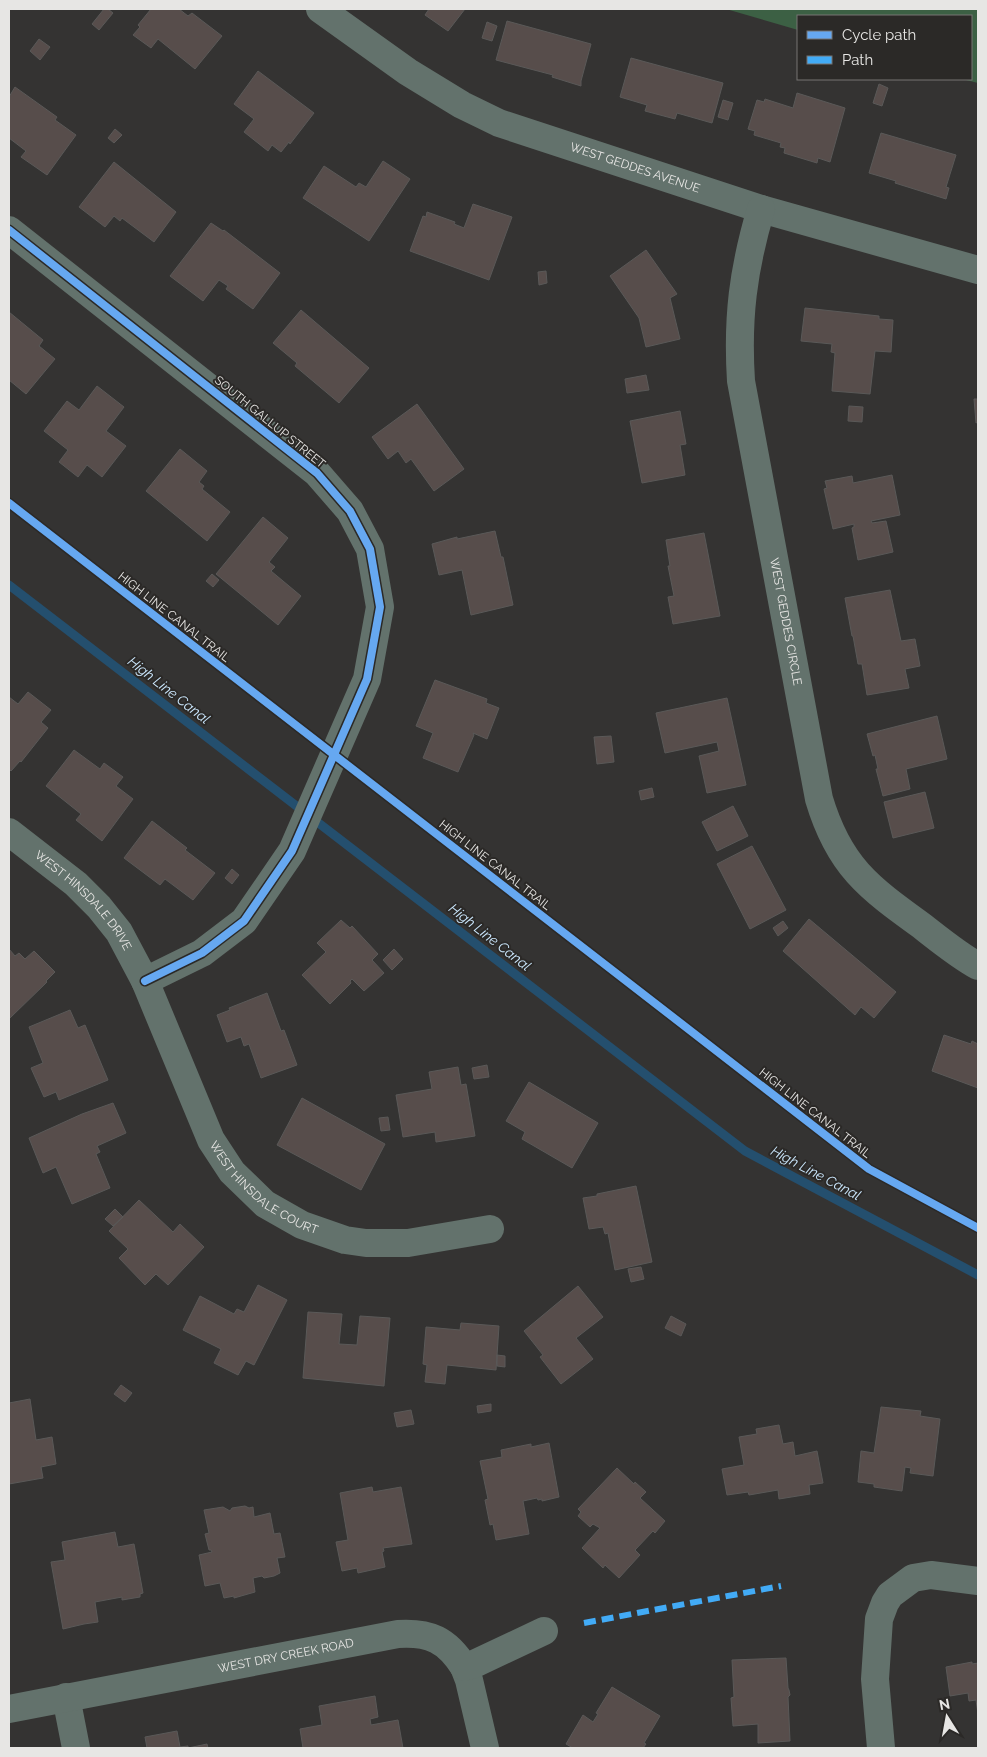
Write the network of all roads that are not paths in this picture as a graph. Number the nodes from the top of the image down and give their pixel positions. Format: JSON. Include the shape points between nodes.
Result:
{"nodes":[{"id":1,"x":320,"y":9,"type":"edge"},
{"id":2,"x":761,"y":209,"type":"junction"},
{"id":3,"x":9,"y":230,"type":"edge"},
{"id":4,"x":978,"y":270,"type":"edge"},
{"id":5,"x":9,"y":832,"type":"edge"},
{"id":6,"x":978,"y":966,"type":"edge"},
{"id":7,"x":145,"y":981,"type":"junction"},
{"id":8,"x":490,"y":1229,"type":"dead end"},
{"id":9,"x":978,"y":1581,"type":"edge"},
{"id":10,"x":544,"y":1630,"type":"dead end"},
{"id":11,"x":464,"y":1667,"type":"junction"},
{"id":12,"x":66,"y":1697,"type":"junction"},
{"id":13,"x":9,"y":1709,"type":"edge"},
{"id":14,"x":76,"y":1748,"type":"edge"},
{"id":15,"x":485,"y":1748,"type":"edge"},
{"id":16,"x":881,"y":1748,"type":"edge"}],
"edges":[{"from":1,"to":2,"type":"street","name":"WEST GEDDES AVENUE","via":[[408,72],[499,123]]},
{"from":2,"to":4,"type":"street","name":"WEST GEDDES AVENUE"},
{"from":2,"to":6,"type":"street","name":"WEST GEDDES CIRCLE","via":[[743,288],[739,341],[741,381],[819,799],[839,850],[861,878],[879,895]]},
{"from":3,"to":7,"type":"street","name":"SOUTH GALLUP STREET","via":[[317,473],[350,511],[370,549],[380,607],[367,679],[292,851],[244,921],[202,953]]},
{"from":5,"to":7,"type":"street","name":"WEST HINSDALE DRIVE","via":[[76,884],[99,907],[119,932]]},
{"from":7,"to":8,"type":"street","name":"WEST HINSDALE COURT","via":[[211,1140],[232,1172],[265,1204],[302,1225],[345,1240],[366,1243],[408,1243]]},
{"from":9,"to":16,"type":"street","via":[[931,1575],[913,1578],[890,1595],[885,1603],[879,1619],[875,1679]]},
{"from":10,"to":11,"type":"street"},
{"from":11,"to":12,"type":"street","name":"WEST DRY CREEK ROAD","via":[[454,1651],[417,1632]]},
{"from":11,"to":15,"type":"street"},
{"from":12,"to":13,"type":"street","name":"WEST DRY CREEK ROAD"},
{"from":12,"to":14,"type":"street"}]}
